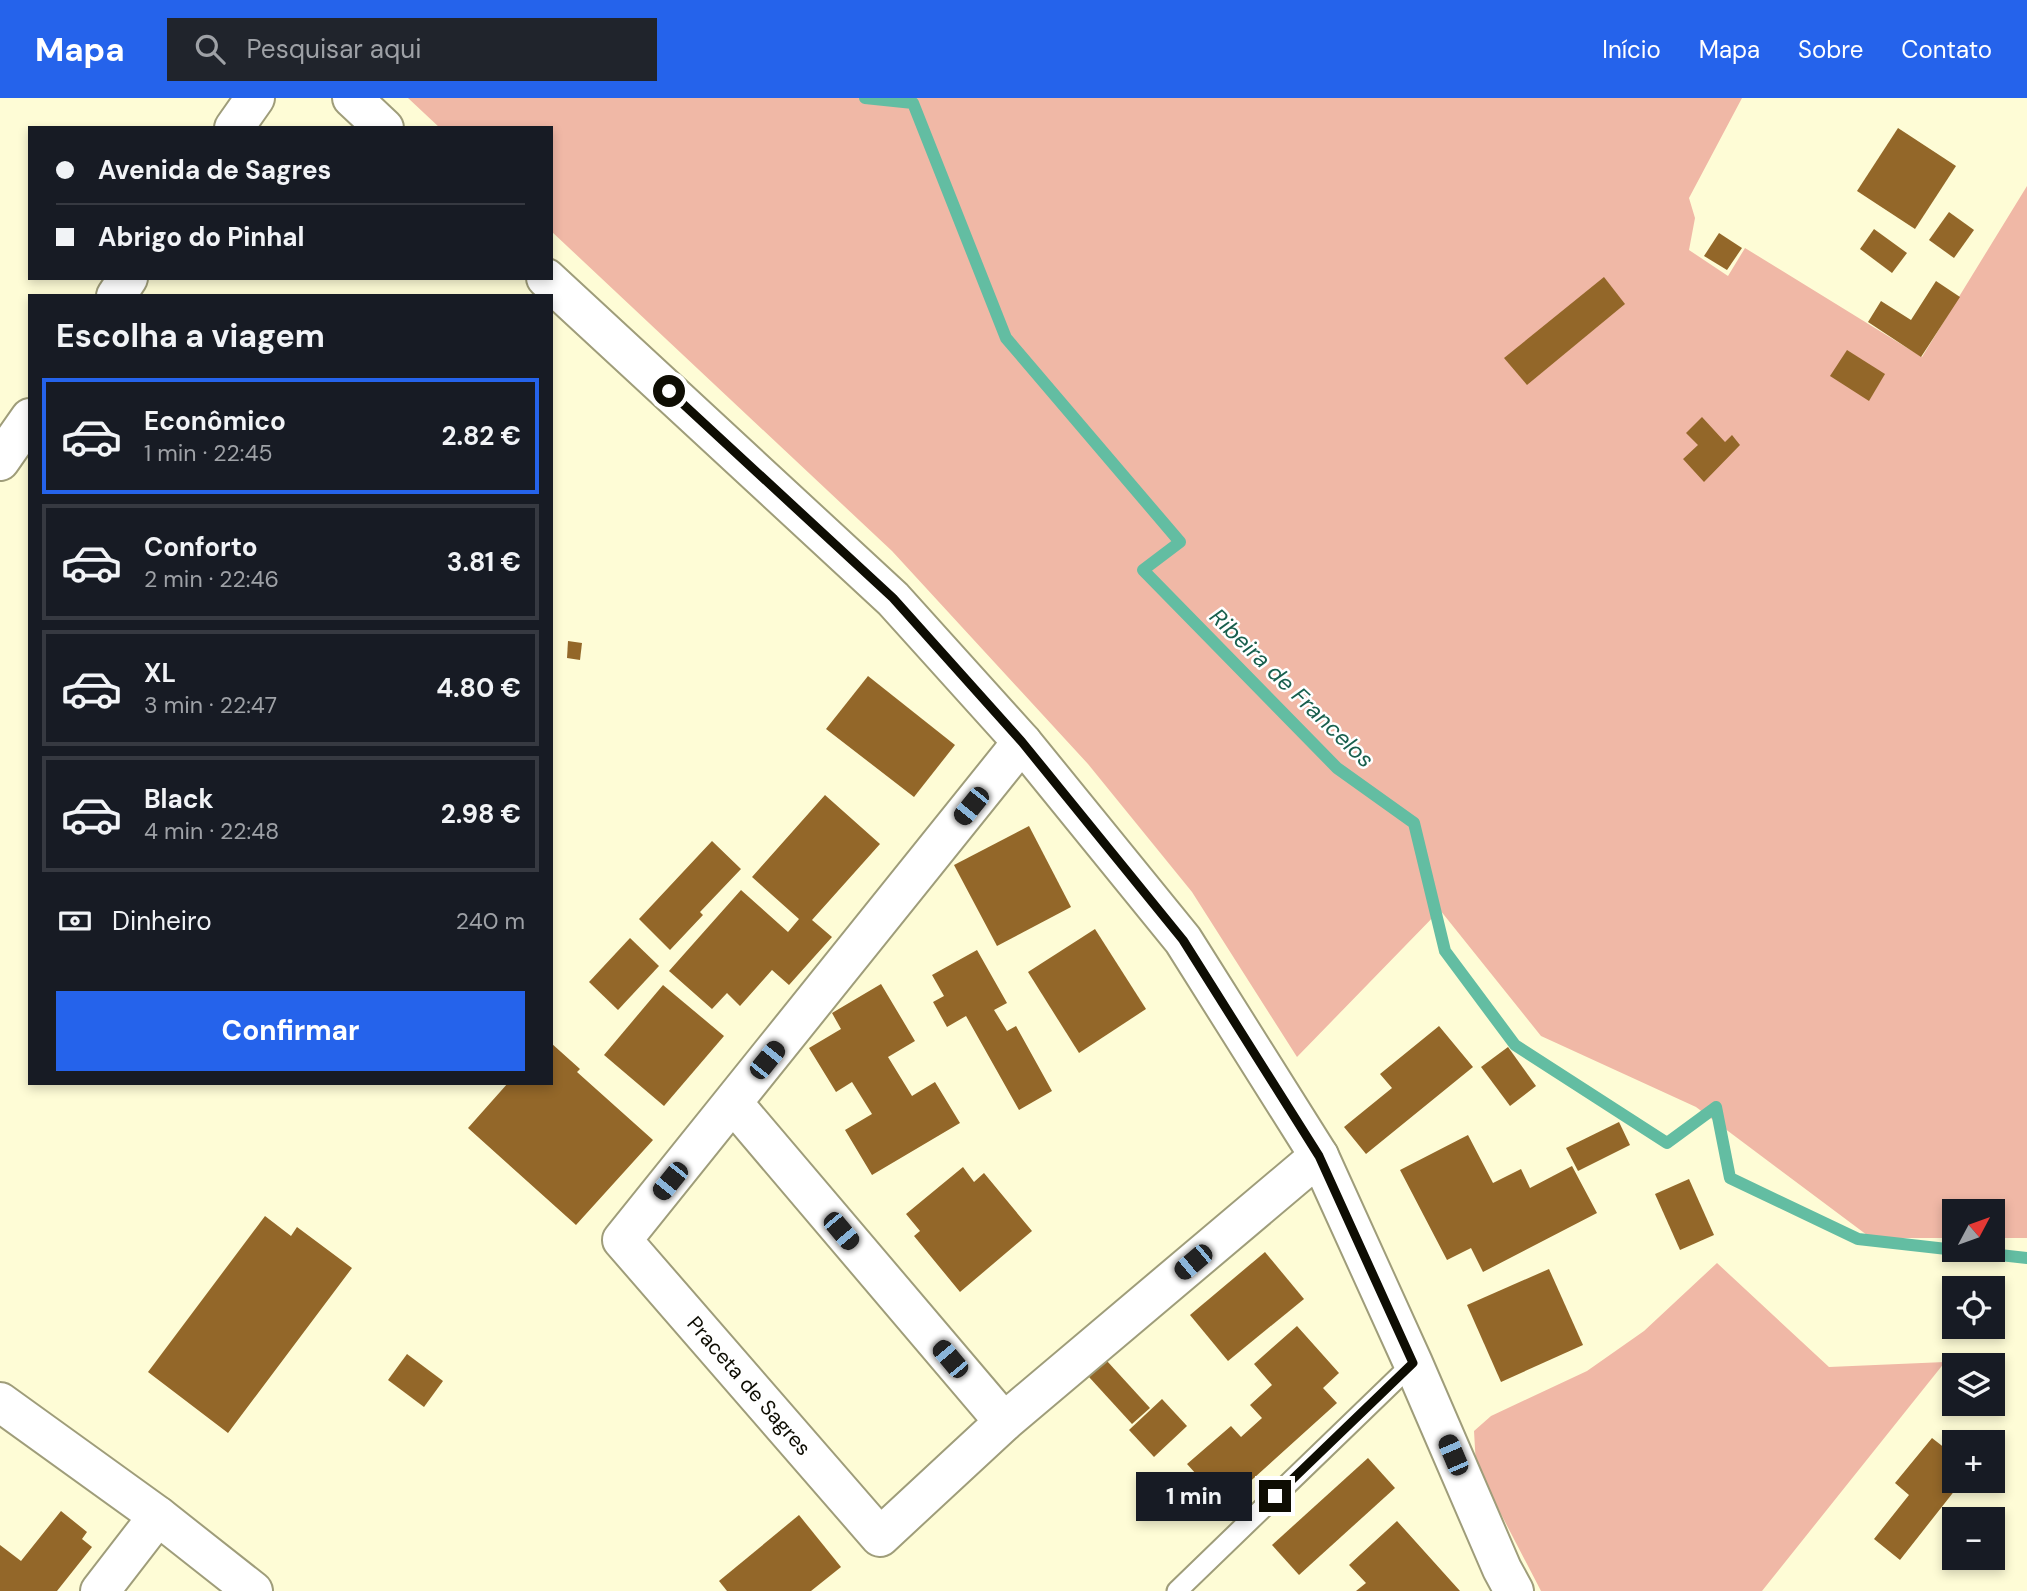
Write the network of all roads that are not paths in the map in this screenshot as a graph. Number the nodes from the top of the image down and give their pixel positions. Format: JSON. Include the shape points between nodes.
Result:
{"nodes":[{"id":1,"x":255,"y":98,"type":"edge"},
{"id":2,"x":352,"y":98,"type":"edge"},
{"id":3,"x":235,"y":126,"type":"edge"},
{"id":4,"x":382,"y":126,"type":"edge"},
{"id":5,"x":548,"y":280,"type":"edge"},
{"id":6,"x":28,"y":421,"type":"edge"},
{"id":7,"x":0,"y":461,"type":"edge"},
{"id":8,"x":1022,"y":742,"type":"junction"},
{"id":9,"x":733,"y":1102,"type":"junction"},
{"id":10,"x":1319,"y":1156,"type":"junction"},
{"id":11,"x":1413,"y":1363,"type":"junction"},
{"id":12,"x":0,"y":1402,"type":"edge"},
{"id":13,"x":1004,"y":1422,"type":"junction"},
{"id":14,"x":158,"y":1516,"type":"junction"},
{"id":15,"x":100,"y":1591,"type":"edge"},
{"id":16,"x":253,"y":1591,"type":"edge"},
{"id":17,"x":1177,"y":1591,"type":"edge"},
{"id":18,"x":1514,"y":1591,"type":"edge"}],
"edges":[{"from":1,"to":3,"type":"street"},
{"from":2,"to":4,"type":"street"},
{"from":5,"to":8,"type":"street","via":[[893,598]]},
{"from":6,"to":7,"type":"street"},
{"from":8,"to":9,"type":"street","name":"Praceta de Sagres"},
{"from":8,"to":10,"type":"street","via":[[1183,940]]},
{"from":9,"to":13,"type":"street"},
{"from":9,"to":13,"type":"street","name":"Praceta de Sagres","via":[[622,1240],[880,1538]]},
{"from":10,"to":11,"type":"street"},
{"from":10,"to":13,"type":"street","name":"Praceta de Sagres"},
{"from":11,"to":17,"type":"lane"},
{"from":11,"to":18,"type":"street"},
{"from":12,"to":14,"type":"street"},
{"from":14,"to":15,"type":"street"},
{"from":14,"to":16,"type":"street"}]}
